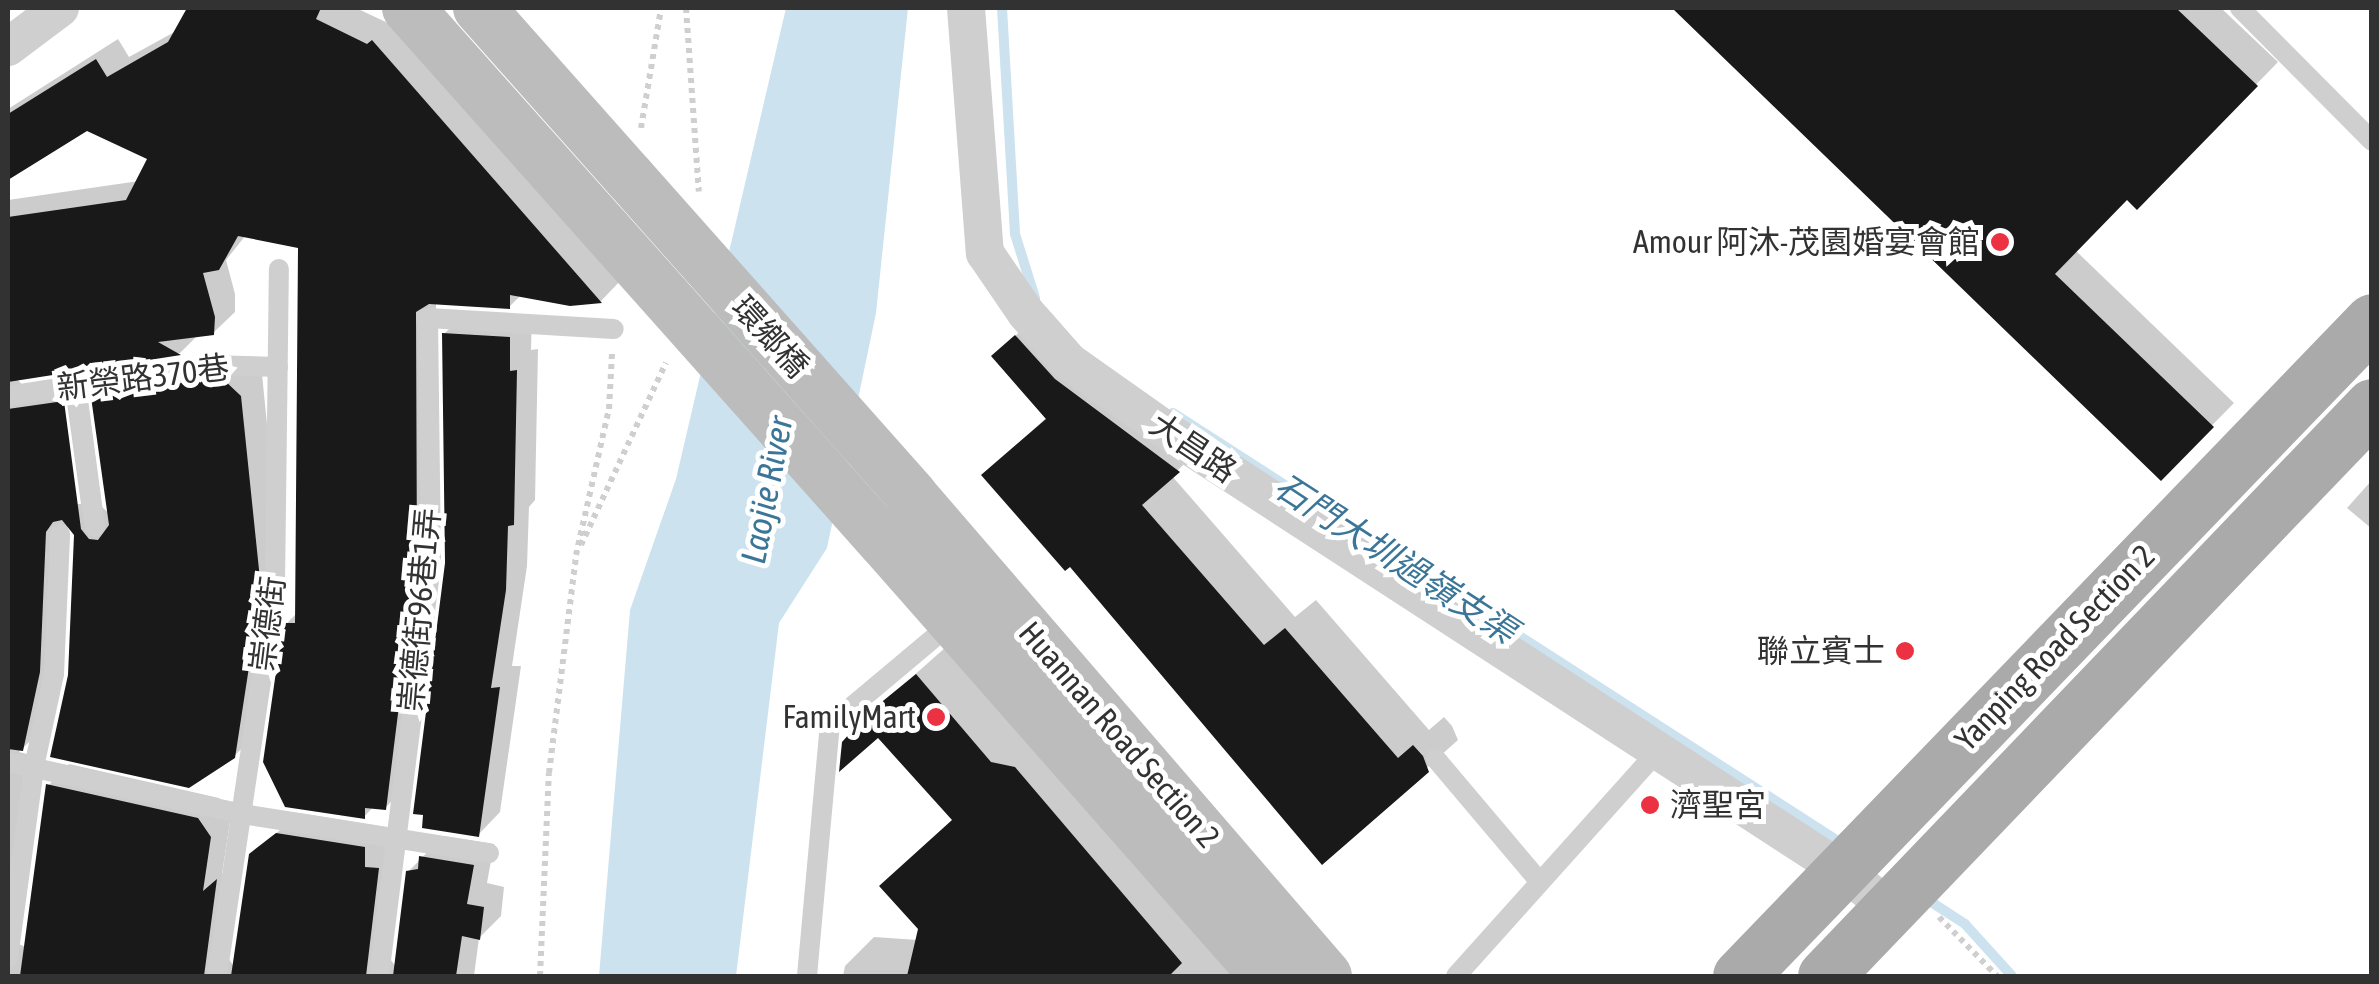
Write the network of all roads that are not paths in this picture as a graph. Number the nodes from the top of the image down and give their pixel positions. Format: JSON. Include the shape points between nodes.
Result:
{"nodes":[{"id":1,"x":60,"y":8,"type":"edge"},
{"id":2,"x":408,"y":8,"type":"edge"},
{"id":3,"x":479,"y":8,"type":"edge"},
{"id":4,"x":966,"y":8,"type":"edge"},
{"id":5,"x":2240,"y":8,"type":"edge"},
{"id":6,"x":8,"y":47,"type":"edge"},
{"id":7,"x":2372,"y":141,"type":"edge"},
{"id":8,"x":279,"y":269,"type":"dead end"},
{"id":9,"x":2372,"y":321,"type":"edge"},
{"id":10,"x":614,"y":328,"type":"road end"},
{"id":11,"x":278,"y":368,"type":"junction"},
{"id":12,"x":76,"y":385,"type":"junction"},
{"id":13,"x":8,"y":396,"type":"edge"},
{"id":14,"x":2372,"y":406,"type":"edge"},
{"id":15,"x":911,"y":495,"type":"joint"},
{"id":16,"x":95,"y":527,"type":"dead end"},
{"id":17,"x":60,"y":534,"type":"dead end"},
{"id":18,"x":884,"y":542,"type":"joint"},
{"id":19,"x":976,"y":607,"type":"junction"},
{"id":20,"x":1658,"y":751,"type":"junction"},
{"id":21,"x":1436,"y":760,"type":"dead end"},
{"id":22,"x":8,"y":762,"type":"edge"},
{"id":23,"x":34,"y":767,"type":"junction"},
{"id":24,"x":242,"y":814,"type":"junction"},
{"id":25,"x":397,"y":841,"type":"junction"},
{"id":26,"x":489,"y":853,"type":"dead end"},
{"id":27,"x":1840,"y":869,"type":"junction"},
{"id":28,"x":1540,"y":882,"type":"junction"},
{"id":29,"x":1898,"y":899,"type":"junction"},
{"id":30,"x":8,"y":958,"type":"edge"},
{"id":31,"x":217,"y":976,"type":"edge"},
{"id":32,"x":379,"y":976,"type":"edge"},
{"id":33,"x":807,"y":976,"type":"edge"},
{"id":34,"x":1266,"y":976,"type":"edge"},
{"id":35,"x":1326,"y":976,"type":"edge"},
{"id":36,"x":1456,"y":976,"type":"edge"},
{"id":37,"x":1740,"y":976,"type":"edge"},
{"id":38,"x":1825,"y":976,"type":"edge"}],
"edges":[{"from":1,"to":6,"type":"street"},
{"from":2,"to":18,"type":"main road","name":"環鄉橋","bridge":true},
{"from":3,"to":15,"type":"main road","name":"環鄉橋","bridge":true},
{"from":4,"to":20,"type":"street","name":"大昌路","via":[[985,253],[1068,362]]},
{"from":5,"to":7,"type":"lane"},
{"from":8,"to":11,"type":"lane","name":"崇德街"},
{"from":9,"to":27,"type":"main road","name":"Yanping Road Section 2"},
{"from":10,"to":25,"type":"lane","name":"崇德街96巷1弄","via":[[428,318],[431,562]]},
{"from":11,"to":12,"type":"lane","name":"新榮路370巷","via":[[207,365]]},
{"from":11,"to":24,"type":"lane","name":"崇德街","via":[[275,586]]},
{"from":12,"to":13,"type":"lane","name":"新榮路370巷"},
{"from":12,"to":16,"type":"lane"},
{"from":14,"to":29,"type":"main road","name":"Yanping Road Section 2"},
{"from":15,"to":19,"type":"main road","name":"Huannan Road Section 2"},
{"from":17,"to":23,"type":"lane","via":[[54,674]]},
{"from":18,"to":19,"type":"main road","name":"Huannan Road Section 2"},
{"from":19,"to":33,"type":"lane","via":[[830,725]]},
{"from":19,"to":34,"type":"main road","name":"Huannan Road Section 2"},
{"from":19,"to":35,"type":"main road","name":"Huannan Road Section 2"},
{"from":20,"to":27,"type":"street","name":"大昌路"},
{"from":20,"to":28,"type":"lane"},
{"from":21,"to":28,"type":"lane"},
{"from":22,"to":23,"type":"lane"},
{"from":23,"to":24,"type":"lane"},
{"from":23,"to":30,"type":"lane"},
{"from":24,"to":25,"type":"lane"},
{"from":24,"to":31,"type":"lane","name":"崇德街"},
{"from":25,"to":26,"type":"lane"},
{"from":25,"to":32,"type":"lane","name":"崇德街96巷1弄"},
{"from":27,"to":29,"type":"street","name":"大昌路"},
{"from":27,"to":37,"type":"main road","name":"Yanping Road Section 2"},
{"from":28,"to":36,"type":"lane"},
{"from":29,"to":38,"type":"main road","name":"Yanping Road Section 2"}]}
